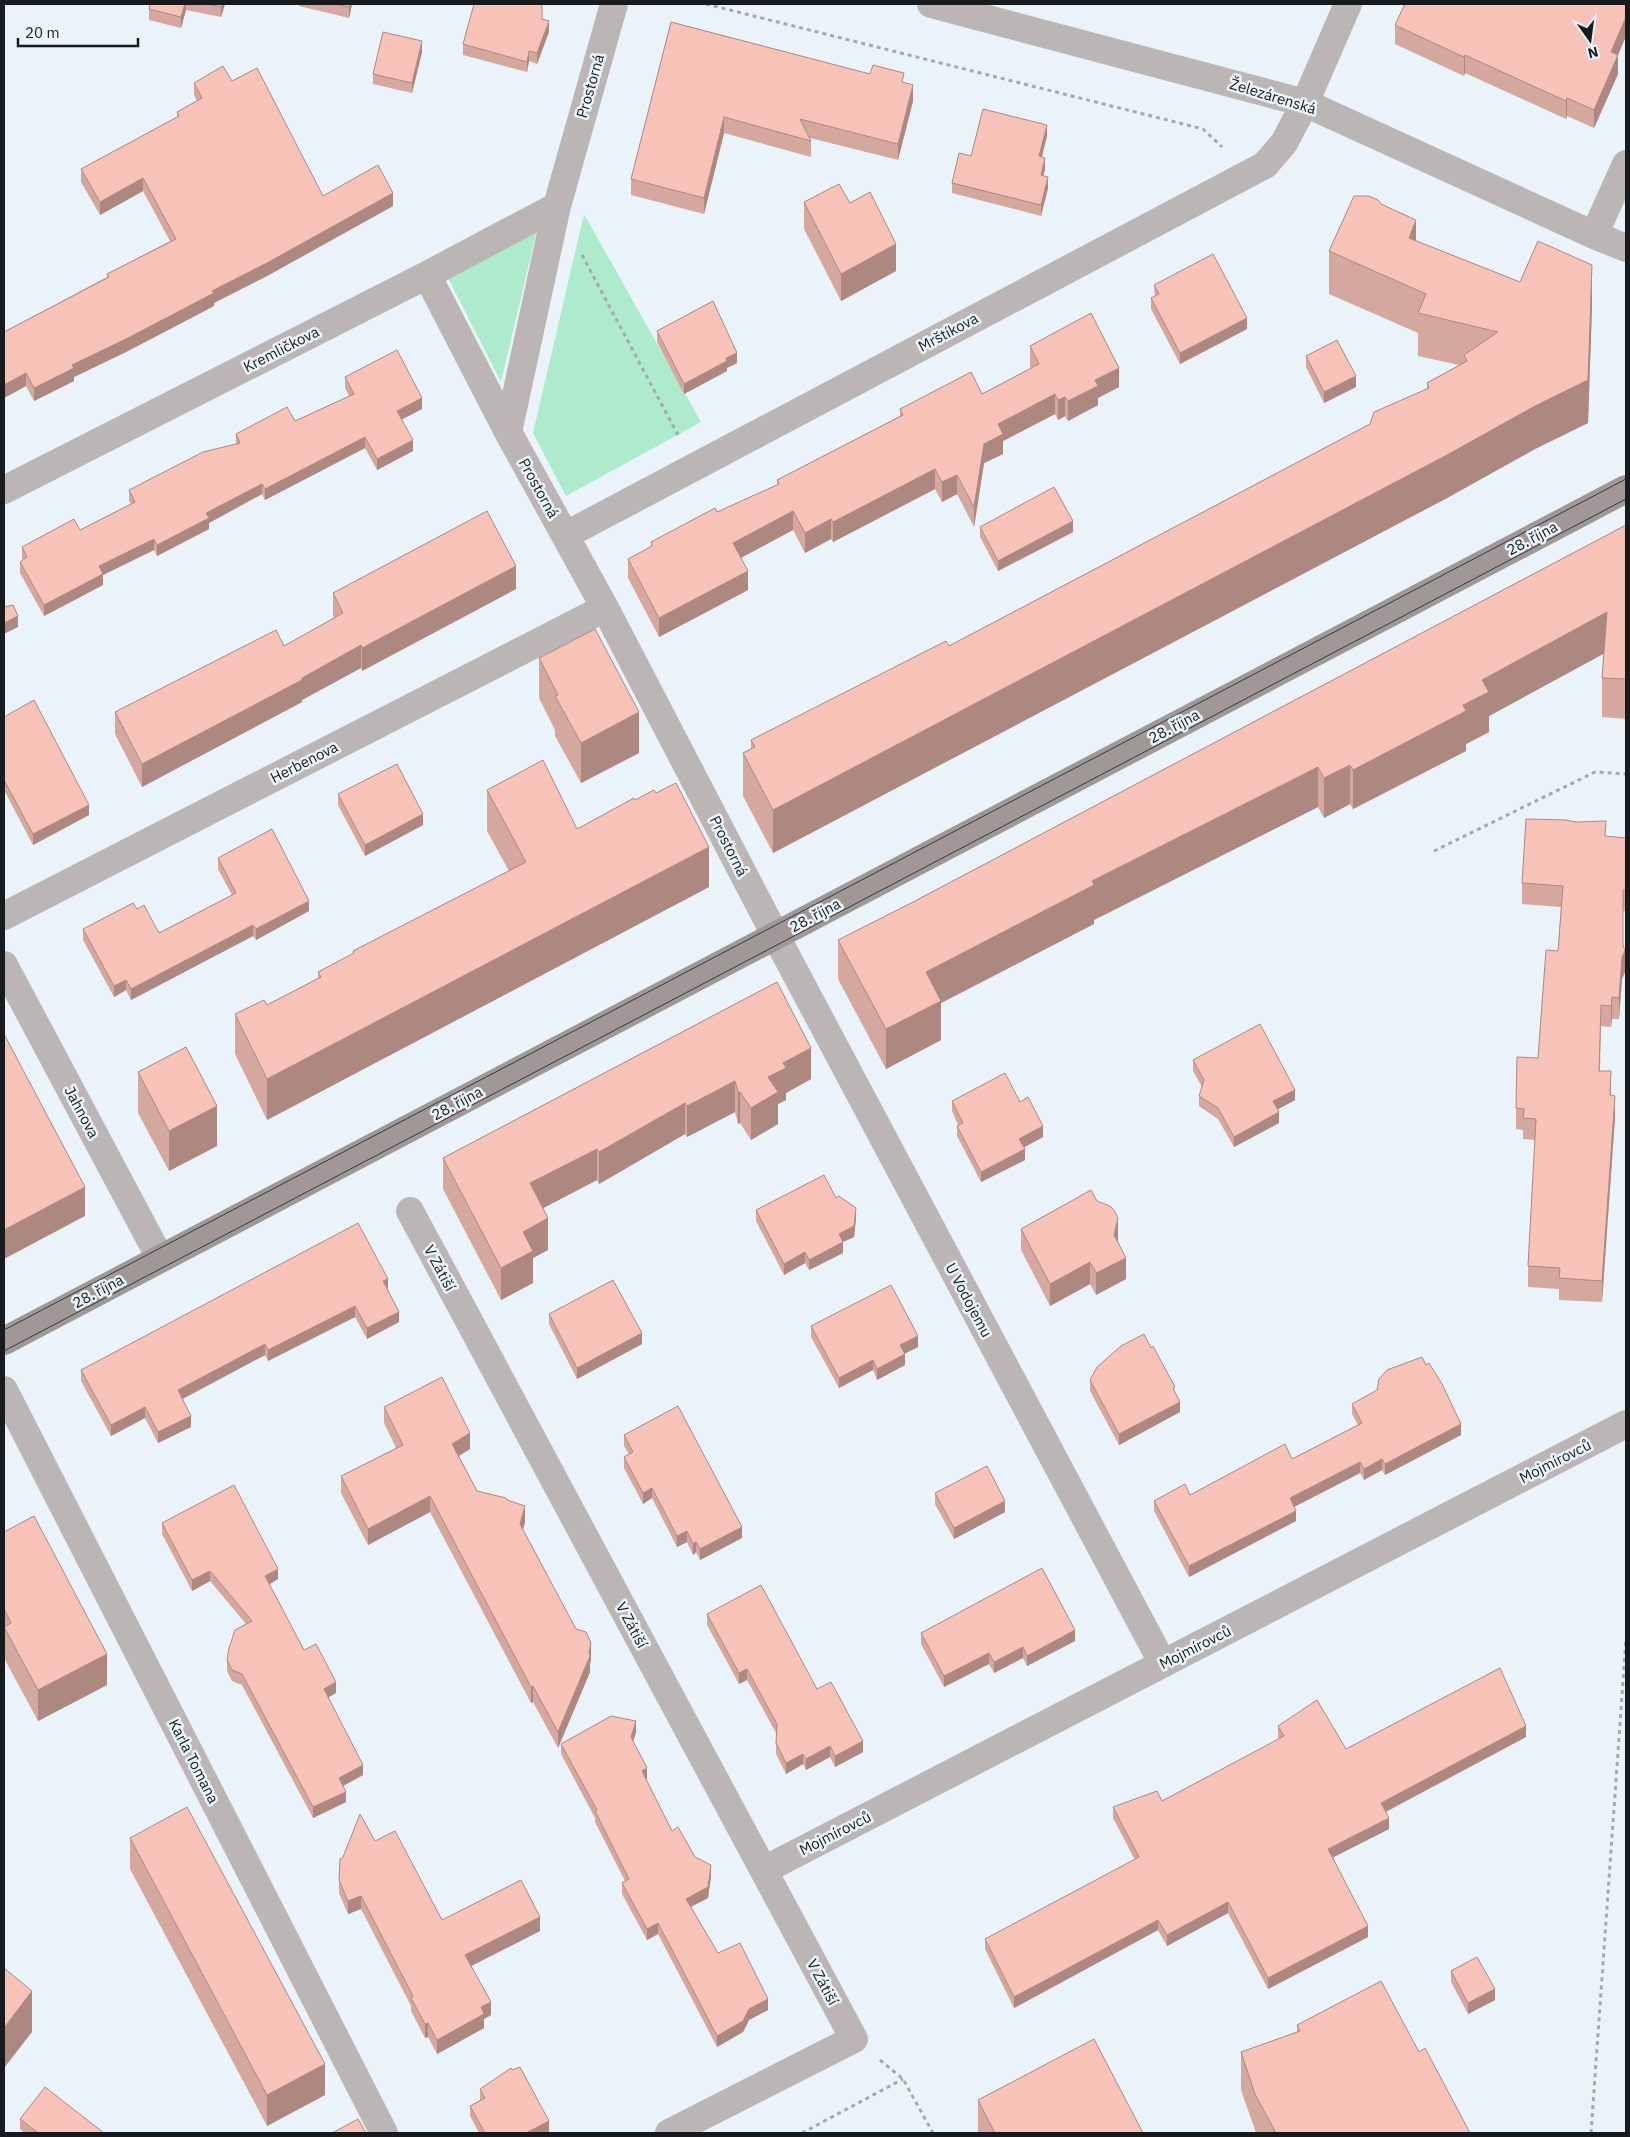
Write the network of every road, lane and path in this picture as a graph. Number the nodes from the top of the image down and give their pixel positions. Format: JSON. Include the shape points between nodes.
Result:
{"nodes":[{"id":1,"x":614,"y":4,"type":"edge"},
{"id":2,"x":706,"y":4,"type":"edge"},
{"id":3,"x":931,"y":4,"type":"edge"},
{"id":4,"x":1348,"y":4,"type":"edge"},
{"id":5,"x":968,"y":8,"type":"edge"},
{"id":6,"x":1305,"y":103,"type":"junction"},
{"id":7,"x":1626,"y":164,"type":"edge"},
{"id":8,"x":1265,"y":165,"type":"junction"},
{"id":9,"x":556,"y":206,"type":"junction"},
{"id":10,"x":1594,"y":235,"type":"junction"},
{"id":11,"x":1626,"y":248,"type":"edge"},
{"id":12,"x":427,"y":275,"type":"junction"},
{"id":13,"x":508,"y":432,"type":"junction"},
{"id":14,"x":694,"y":466,"type":"junction"},
{"id":15,"x":1626,"y":489,"type":"edge"},
{"id":16,"x":4,"y":490,"type":"edge"},
{"id":17,"x":566,"y":535,"type":"junction"},
{"id":18,"x":605,"y":608,"type":"junction"},
{"id":19,"x":1626,"y":774,"type":"edge"},
{"id":20,"x":1434,"y":851,"type":"dead end"},
{"id":21,"x":4,"y":916,"type":"edge"},
{"id":22,"x":775,"y":935,"type":"junction"},
{"id":23,"x":4,"y":965,"type":"edge"},
{"id":24,"x":410,"y":1211,"type":"dead end"},
{"id":25,"x":160,"y":1258,"type":"junction"},
{"id":26,"x":4,"y":1341,"type":"edge"},
{"id":27,"x":4,"y":1390,"type":"edge"},
{"id":28,"x":1626,"y":1424,"type":"edge"},
{"id":29,"x":1626,"y":1639,"type":"edge"},
{"id":30,"x":1163,"y":1664,"type":"junction"},
{"id":31,"x":764,"y":1870,"type":"junction"},
{"id":32,"x":854,"y":2039,"type":"junction"},
{"id":33,"x":903,"y":2080,"type":"junction"},
{"id":34,"x":384,"y":2133,"type":"edge"},
{"id":35,"x":669,"y":2133,"type":"edge"},
{"id":36,"x":802,"y":2133,"type":"edge"},
{"id":37,"x":933,"y":2133,"type":"edge"},
{"id":38,"x":1591,"y":2133,"type":"edge"}],
"edges":[{"from":1,"to":9,"type":"street","name":"Prostorná"},
{"from":2,"to":8,"type":"path","via":[[1203,129],[1230,155]]},
{"from":3,"to":5,"type":"street","name":"Železárenská"},
{"from":4,"to":6,"type":"street","name":"Mrštíkova"},
{"from":5,"to":6,"type":"street","name":"Železárenská"},
{"from":6,"to":8,"type":"street","name":"Mrštíkova","via":[[1284,143]]},
{"from":6,"to":10,"type":"street","name":"Železárenská"},
{"from":7,"to":10,"type":"street"},
{"from":8,"to":14,"type":"street","name":"Mrštíkova"},
{"from":9,"to":12,"type":"street","name":"Kremličkova"},
{"from":9,"to":13,"type":"street","name":"Prostorná"},
{"from":9,"to":14,"type":"path"},
{"from":10,"to":11,"type":"street","name":"Železárenská"},
{"from":12,"to":13,"type":"street"},
{"from":12,"to":16,"type":"street","name":"Kremličkova"},
{"from":13,"to":17,"type":"street","name":"Prostorná"},
{"from":14,"to":17,"type":"street","name":"Mrštíkova"},
{"from":15,"to":22,"type":"main road","name":"28. října"},
{"from":17,"to":18,"type":"street","name":"Prostorná"},
{"from":18,"to":21,"type":"street","name":"Herbenova"},
{"from":18,"to":22,"type":"street","name":"Prostorná"},
{"from":19,"to":20,"type":"path","via":[[1595,772]]},
{"from":22,"to":25,"type":"main road","name":"28. října"},
{"from":22,"to":30,"type":"street","name":"U Vodojemu"},
{"from":23,"to":25,"type":"street","name":"Jahnova"},
{"from":24,"to":31,"type":"street","name":"V Zátiší"},
{"from":25,"to":26,"type":"main road","name":"28. října"},
{"from":27,"to":34,"type":"street","name":"Karla Tomana"},
{"from":28,"to":30,"type":"street","name":"Mojmírovců"},
{"from":29,"to":38,"type":"path"},
{"from":30,"to":31,"type":"street","name":"Mojmírovců"},
{"from":31,"to":32,"type":"street","name":"V Zátiší"},
{"from":32,"to":33,"type":"path"},
{"from":32,"to":35,"type":"street"},
{"from":33,"to":36,"type":"path"},
{"from":33,"to":37,"type":"path"}]}
